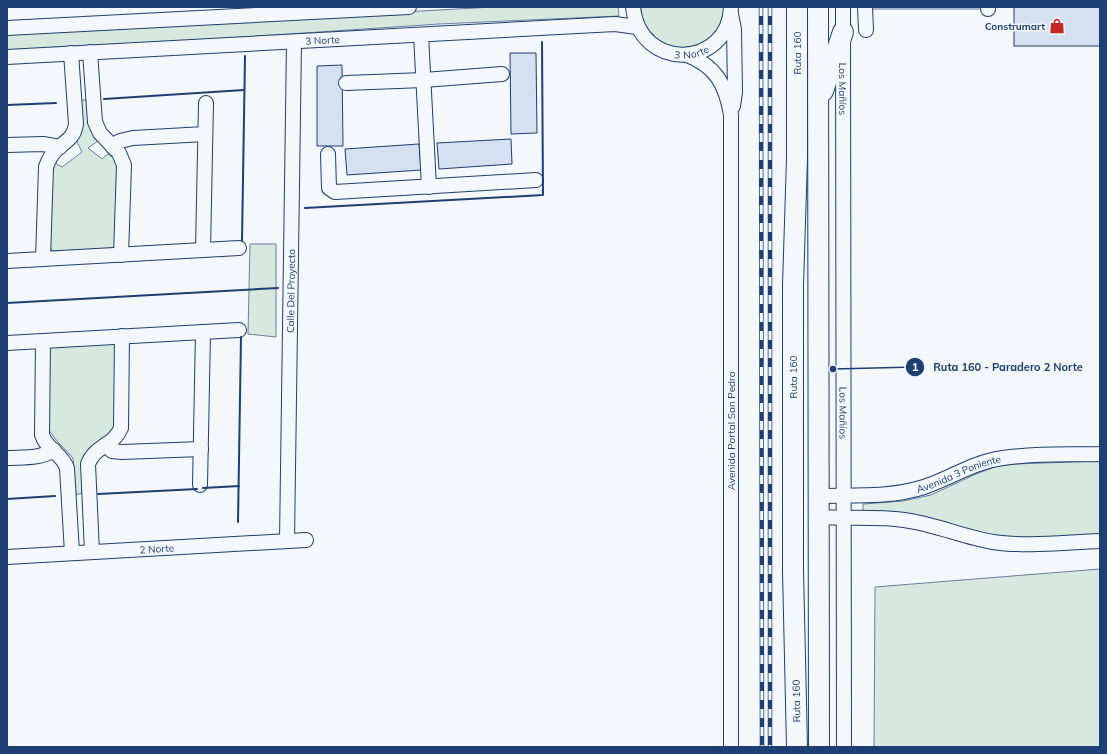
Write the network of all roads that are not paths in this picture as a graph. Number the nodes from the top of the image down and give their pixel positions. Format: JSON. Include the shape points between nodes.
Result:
{"nodes":[{"id":1,"x":410,"y":7,"type":"edge"},
{"id":2,"x":633,"y":7,"type":"edge"},
{"id":3,"x":797,"y":7,"type":"edge"},
{"id":4,"x":818,"y":7,"type":"edge"},
{"id":5,"x":843,"y":7,"type":"edge"},
{"id":6,"x":865,"y":7,"type":"edge"},
{"id":7,"x":731,"y":10,"type":"edge"},
{"id":8,"x":194,"y":13,"type":"edge"},
{"id":9,"x":637,"y":26,"type":"junction"},
{"id":10,"x":7,"y":28,"type":"edge"},
{"id":11,"x":866,"y":30,"type":"dead end"},
{"id":12,"x":843,"y":32,"type":"junction"},
{"id":13,"x":421,"y":35,"type":"junction"},
{"id":14,"x":294,"y":42,"type":"junction"},
{"id":15,"x":90,"y":52,"type":"junction"},
{"id":16,"x":71,"y":53,"type":"junction"},
{"id":17,"x":687,"y":55,"type":"junction"},
{"id":18,"x":7,"y":56,"type":"edge"},
{"id":19,"x":502,"y":74,"type":"dead end"},
{"id":20,"x":424,"y":80,"type":"junction"},
{"id":21,"x":346,"y":83,"type":"dead end"},
{"id":22,"x":206,"y":103,"type":"dead end"},
{"id":23,"x":818,"y":107,"type":"junction"},
{"id":24,"x":731,"y":114,"type":"junction"},
{"id":25,"x":206,"y":134,"type":"junction"},
{"id":26,"x":7,"y":145,"type":"edge"},
{"id":27,"x":112,"y":146,"type":"junction"},
{"id":28,"x":60,"y":147,"type":"junction"},
{"id":29,"x":328,"y":154,"type":"dead end"},
{"id":30,"x":536,"y":180,"type":"dead end"},
{"id":31,"x":429,"y":186,"type":"junction"},
{"id":32,"x":239,"y":248,"type":"dead end"},
{"id":33,"x":203,"y":250,"type":"junction"},
{"id":34,"x":121,"y":255,"type":"junction"},
{"id":35,"x":43,"y":259,"type":"junction"},
{"id":36,"x":7,"y":262,"type":"edge"},
{"id":37,"x":239,"y":330,"type":"dead end"},
{"id":38,"x":203,"y":332,"type":"junction"},
{"id":39,"x":122,"y":336,"type":"junction"},
{"id":40,"x":43,"y":341,"type":"junction"},
{"id":41,"x":7,"y":343,"type":"edge"},
{"id":42,"x":105,"y":445,"type":"junction"},
{"id":43,"x":201,"y":449,"type":"junction"},
{"id":44,"x":54,"y":450,"type":"junction"},
{"id":45,"x":1100,"y":454,"type":"edge"},
{"id":46,"x":7,"y":458,"type":"edge"},
{"id":47,"x":200,"y":485,"type":"dead end"},
{"id":48,"x":818,"y":496,"type":"junction"},
{"id":49,"x":844,"y":496,"type":"junction"},
{"id":50,"x":793,"y":508,"type":"junction"},
{"id":51,"x":819,"y":517,"type":"junction"},
{"id":52,"x":844,"y":519,"type":"junction"},
{"id":53,"x":306,"y":540,"type":"dead end"},
{"id":54,"x":286,"y":541,"type":"junction"},
{"id":55,"x":1100,"y":541,"type":"edge"},
{"id":56,"x":92,"y":552,"type":"junction"},
{"id":57,"x":72,"y":553,"type":"junction"},
{"id":58,"x":7,"y":556,"type":"edge"},
{"id":59,"x":731,"y":747,"type":"edge"},
{"id":60,"x":797,"y":747,"type":"edge"},
{"id":61,"x":819,"y":747,"type":"edge"},
{"id":62,"x":844,"y":747,"type":"edge"}],
"edges":[{"from":1,"to":8,"type":"street"},
{"from":2,"to":9,"type":"street","name":"3 Norte"},
{"from":3,"to":50,"type":"highway","name":"Ruta 160"},
{"from":4,"to":23,"type":"highway","name":"Ruta 160"},
{"from":5,"to":12,"type":"street","name":"Los Mañíos"},
{"from":6,"to":11,"type":"street"},
{"from":7,"to":17,"type":"street","name":"3 Norte","via":[[728,23],[716,41],[708,48]]},
{"from":7,"to":24,"type":"street","name":"Avenida Portal San Pedro","via":[[734,29],[735,92]]},
{"from":8,"to":10,"type":"street"},
{"from":9,"to":13,"type":"street","name":"3 Norte","via":[[615,24]]},
{"from":9,"to":17,"type":"street","name":"3 Norte","via":[[646,39],[658,49],[677,55]]},
{"from":12,"to":23,"type":"highway"},
{"from":12,"to":49,"type":"street","name":"Los Mañíos"},
{"from":13,"to":14,"type":"street","name":"3 Norte"},
{"from":13,"to":20,"type":"street"},
{"from":14,"to":15,"type":"street","name":"3 Norte"},
{"from":14,"to":54,"type":"street","name":"Calle Del Proyecto"},
{"from":15,"to":16,"type":"street","name":"3 Norte"},
{"from":15,"to":27,"type":"street","via":[[95,122],[100,133]]},
{"from":16,"to":18,"type":"street","name":"3 Norte"},
{"from":16,"to":28,"type":"street","via":[[76,124],[73,135]]},
{"from":17,"to":24,"type":"street","name":"Avenida Portal San Pedro","via":[[705,64],[717,75],[726,92]]},
{"from":19,"to":20,"type":"street"},
{"from":20,"to":21,"type":"street"},
{"from":20,"to":31,"type":"street"},
{"from":22,"to":25,"type":"street"},
{"from":23,"to":48,"type":"highway","name":"Ruta 160"},
{"from":24,"to":59,"type":"street","name":"Avenida Portal San Pedro"},
{"from":25,"to":27,"type":"street","via":[[126,139]]},
{"from":25,"to":33,"type":"street"},
{"from":26,"to":28,"type":"street","via":[[43,144]]},
{"from":27,"to":34,"type":"street","via":[[124,165]]},
{"from":28,"to":35,"type":"street","via":[[48,160],[45,173]]},
{"from":29,"to":31,"type":"street","via":[[329,186],[333,191]]},
{"from":30,"to":31,"type":"street"},
{"from":32,"to":33,"type":"street"},
{"from":33,"to":34,"type":"street"},
{"from":34,"to":35,"type":"street"},
{"from":35,"to":36,"type":"street"},
{"from":37,"to":38,"type":"street"},
{"from":38,"to":39,"type":"street"},
{"from":38,"to":43,"type":"street"},
{"from":39,"to":40,"type":"street"},
{"from":39,"to":42,"type":"street","via":[[121,428],[116,438]]},
{"from":40,"to":41,"type":"street"},
{"from":40,"to":44,"type":"street","via":[[42,435]]},
{"from":42,"to":43,"type":"street","via":[[112,451],[122,452]]},
{"from":42,"to":56,"type":"street","via":[[93,454],[88,470]]},
{"from":43,"to":47,"type":"street"},
{"from":44,"to":46,"type":"street","via":[[39,456]]},
{"from":44,"to":57,"type":"street","via":[[63,458],[67,468]]},
{"from":45,"to":49,"type":"street","name":"Avenida 3 Poniente","via":[[1003,458],[973,466],[913,490],[882,495]]},
{"from":48,"to":49,"type":"street","name":"Avenida 3 Poniente"},
{"from":48,"to":50,"type":"highway"},
{"from":48,"to":51,"type":"highway","name":"Ruta 160"},
{"from":49,"to":52,"type":"street","name":"Los Mañíos"},
{"from":50,"to":51,"type":"highway","via":[[806,515]]},
{"from":50,"to":60,"type":"highway","name":"Ruta 160"},
{"from":51,"to":52,"type":"street"},
{"from":51,"to":61,"type":"highway","name":"Ruta 160"},
{"from":52,"to":55,"type":"street","via":[[906,520],[980,540],[1007,544]]},
{"from":52,"to":62,"type":"street","name":"Los Mañíos"},
{"from":53,"to":54,"type":"street","name":"2 Norte"},
{"from":54,"to":56,"type":"street","name":"2 Norte"},
{"from":56,"to":57,"type":"street","name":"2 Norte"},
{"from":57,"to":58,"type":"street","name":"2 Norte"}]}
